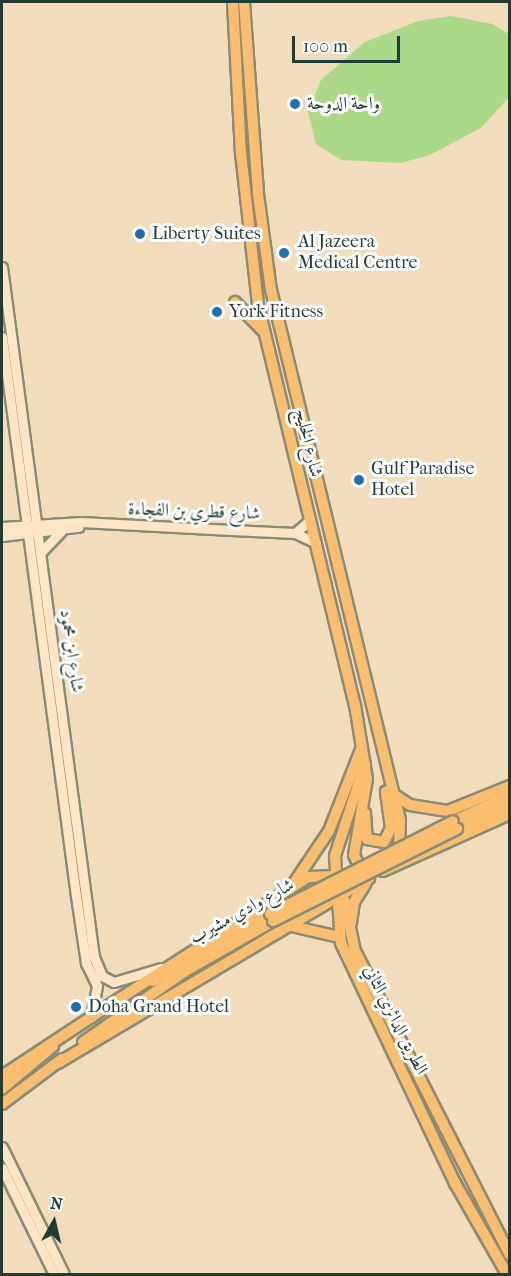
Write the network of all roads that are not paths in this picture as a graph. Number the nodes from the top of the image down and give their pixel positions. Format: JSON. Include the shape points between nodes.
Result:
{"nodes":[{"id":1,"x":233,"y":2,"type":"edge"},
{"id":2,"x":244,"y":2,"type":"edge"},
{"id":3,"x":2,"y":267,"type":"edge"},
{"id":4,"x":235,"y":302,"type":"dead end"},
{"id":5,"x":264,"y":333,"type":"junction"},
{"id":6,"x":2,"y":337,"type":"edge"},
{"id":7,"x":310,"y":520,"type":"junction"},
{"id":8,"x":92,"y":524,"type":"junction"},
{"id":9,"x":2,"y":527,"type":"edge"},
{"id":10,"x":37,"y":527,"type":"junction"},
{"id":11,"x":77,"y":527,"type":"junction"},
{"id":12,"x":25,"y":528,"type":"junction"},
{"id":13,"x":295,"y":533,"type":"junction"},
{"id":14,"x":2,"y":536,"type":"edge"},
{"id":15,"x":316,"y":543,"type":"junction"},
{"id":16,"x":41,"y":552,"type":"junction"},
{"id":17,"x":362,"y":745,"type":"junction"},
{"id":18,"x":365,"y":764,"type":"junction"},
{"id":19,"x":385,"y":772,"type":"junction"},
{"id":20,"x":510,"y":786,"type":"edge"},
{"id":21,"x":365,"y":789,"type":"junction"},
{"id":22,"x":391,"y":792,"type":"junction"},
{"id":23,"x":510,"y":796,"type":"edge"},
{"id":24,"x":510,"y":804,"type":"edge"},
{"id":25,"x":510,"y":814,"type":"edge"},
{"id":26,"x":455,"y":825,"type":"junction"},
{"id":27,"x":393,"y":867,"type":"junction"},
{"id":28,"x":375,"y":875,"type":"junction"},
{"id":29,"x":334,"y":878,"type":"junction"},
{"id":30,"x":290,"y":888,"type":"junction"},
{"id":31,"x":338,"y":896,"type":"junction"},
{"id":32,"x":339,"y":910,"type":"junction"},
{"id":33,"x":276,"y":920,"type":"junction"},
{"id":34,"x":339,"y":937,"type":"junction"},
{"id":35,"x":365,"y":964,"type":"junction"},
{"id":36,"x":161,"y":968,"type":"junction"},
{"id":37,"x":91,"y":1017,"type":"junction"},
{"id":38,"x":61,"y":1037,"type":"junction"},
{"id":39,"x":3,"y":1074,"type":"edge"},
{"id":40,"x":2,"y":1089,"type":"edge"},
{"id":41,"x":2,"y":1104,"type":"edge"},
{"id":42,"x":2,"y":1147,"type":"edge"},
{"id":43,"x":2,"y":1168,"type":"edge"},
{"id":44,"x":510,"y":1255,"type":"edge"},
{"id":45,"x":54,"y":1275,"type":"edge"},
{"id":46,"x":64,"y":1275,"type":"edge"},
{"id":47,"x":507,"y":1275,"type":"edge"}],
"edges":[{"from":1,"to":5,"type":"main road","name":"شارع الخليج","via":[[244,181]]},
{"from":2,"to":19,"type":"main road","name":"شارع الخليج","via":[[258,194],[272,290]]},
{"from":3,"to":10,"type":"street","name":"شارع ابن محمود"},
{"from":4,"to":5,"type":"main road"},
{"from":5,"to":7,"type":"main road","name":"شارع الخليج"},
{"from":6,"to":12,"type":"street","name":"شارع ابن محمود"},
{"from":7,"to":13,"type":"street"},
{"from":7,"to":15,"type":"main road","name":"شارع الخليج"},
{"from":8,"to":10,"type":"street","name":"شارع قطري بن الفجاءة"},
{"from":8,"to":11,"type":"street","name":"شارع قطري بن الفجاءة"},
{"from":8,"to":13,"type":"street","name":"شارع قطري بن الفجاءة"},
{"from":9,"to":12,"type":"street","name":"شارع قطري بن الفجاءة"},
{"from":10,"to":11,"type":"street","name":"شارع قطري بن الفجاءة"},
{"from":10,"to":12,"type":"street","name":"شارع قطري بن الفجاءة"},
{"from":10,"to":16,"type":"street","name":"شارع ابن محمود"},
{"from":11,"to":16,"type":"street","via":[[52,536]]},
{"from":12,"to":14,"type":"street","name":"شارع قطري بن الفجاءة"},
{"from":12,"to":37,"type":"street","name":"شارع ابن محمود","via":[[86,960],[97,986]]},
{"from":13,"to":15,"type":"street","name":"شارع قطري بن الفجاءة"},
{"from":15,"to":17,"type":"main road","name":"شارع الخليج"},
{"from":16,"to":36,"type":"street","name":"شارع ابن محمود","via":[[93,957],[102,976],[114,982]]},
{"from":17,"to":18,"type":"main road","name":"شارع الخليج"},
{"from":17,"to":30,"type":"main road","via":[[325,838]]},
{"from":18,"to":21,"type":"main road","name":"شارع الخليج"},
{"from":18,"to":29,"type":"main road","name":"الطريق الدائري الثاني","via":[[339,839]]},
{"from":19,"to":21,"type":"main road","via":[[391,828],[381,843],[365,834]]},
{"from":19,"to":22,"type":"main road","name":"شارع الخليج"},
{"from":20,"to":22,"type":"main road","via":[[448,811],[410,806]]},
{"from":21,"to":28,"type":"main road","name":"شارع الخليج","via":[[354,855],[361,872]]},
{"from":22,"to":27,"type":"main road","name":"شارع الخليج","via":[[403,834]]},
{"from":23,"to":26,"type":"main road","name":"شارع وادي مشيرب"},
{"from":24,"to":26,"type":"main road"},
{"from":25,"to":27,"type":"main road","name":"شارع وادي مشيرب"},
{"from":26,"to":33,"type":"main road","name":"شارع وادي مشيرب","bridge":true},
{"from":27,"to":28,"type":"main road","name":"شارع وادي مشيرب"},
{"from":28,"to":31,"type":"main road","name":"شارع وادي مشيرب"},
{"from":28,"to":35,"type":"main road","via":[[351,910]]},
{"from":29,"to":30,"type":"main road","via":[[317,874]]},
{"from":29,"to":31,"type":"main road","name":"الطريق الدائري الثاني"},
{"from":30,"to":36,"type":"main road"},
{"from":31,"to":32,"type":"main road","name":"الطريق الدائري الثاني"},
{"from":31,"to":33,"type":"main road","name":"شارع وادي مشيرب"},
{"from":32,"to":34,"type":"main road","name":"الطريق الدائري الثاني"},
{"from":32,"to":35,"type":"main road","name":"الطريق الدائري الثاني","via":[[355,951]]},
{"from":33,"to":34,"type":"main road","via":[[311,926]]},
{"from":33,"to":37,"type":"main road","name":"شارع وادي مشيرب"},
{"from":33,"to":41,"type":"main road","name":"شارع وادي مشيرب","via":[[123,1011]]},
{"from":34,"to":47,"type":"main road","name":"الطريق الدائري الثاني","via":[[455,1183]]},
{"from":35,"to":44,"type":"main road","name":"الطريق الدائري الثاني"},
{"from":36,"to":37,"type":"main road"},
{"from":37,"to":38,"type":"main road","name":"شارع وادي مشيرب"},
{"from":38,"to":39,"type":"main road","name":"شارع وادي مشيرب"},
{"from":38,"to":40,"type":"main road","via":[[39,1063]]},
{"from":42,"to":46,"type":"street"},
{"from":43,"to":45,"type":"street"}]}
